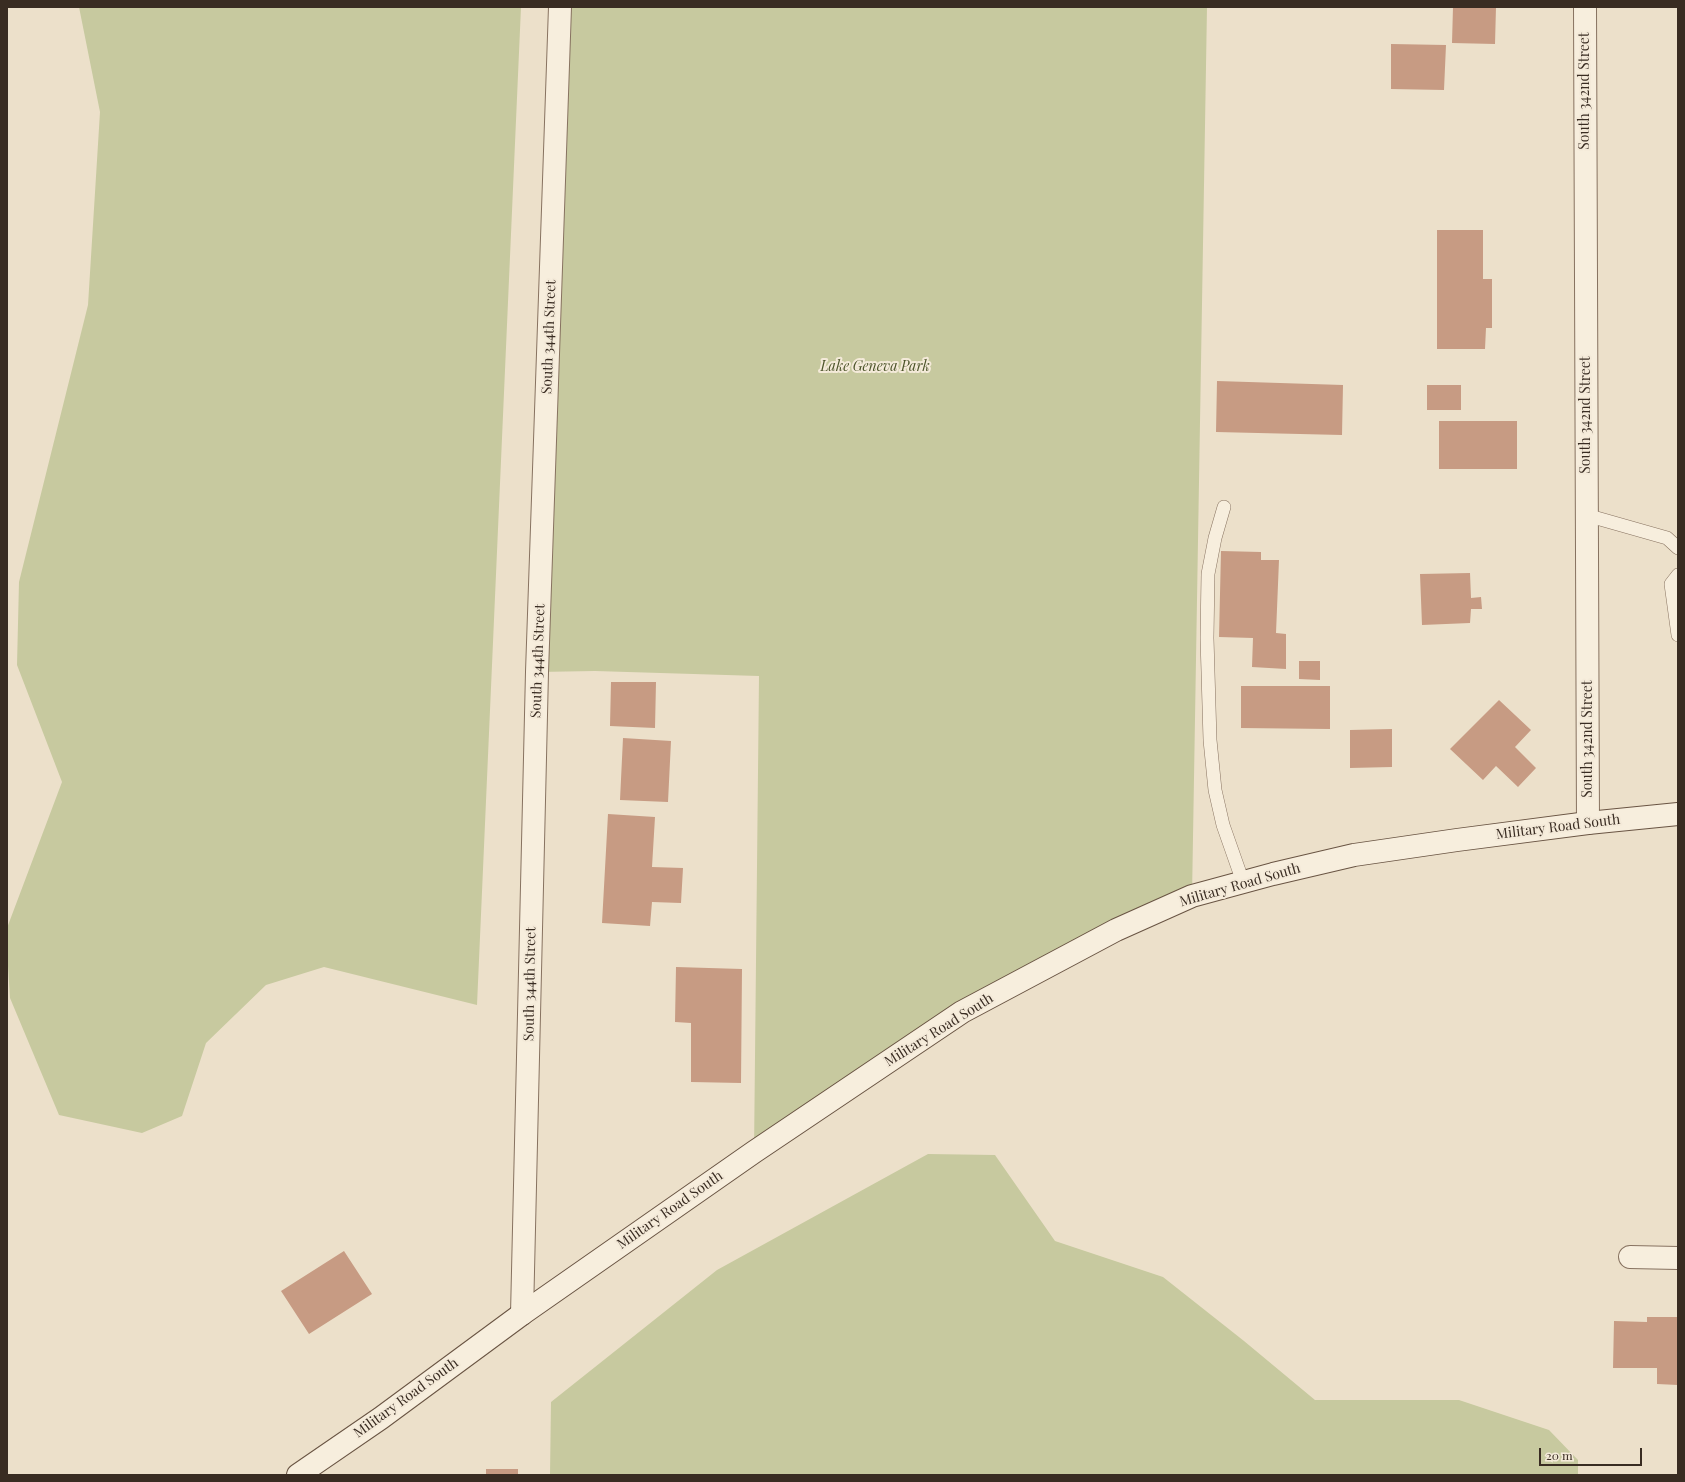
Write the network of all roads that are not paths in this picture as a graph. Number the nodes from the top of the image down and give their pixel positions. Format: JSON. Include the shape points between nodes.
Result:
{"nodes":[{"id":1,"x":560,"y":7,"type":"edge"},
{"id":2,"x":1585,"y":7,"type":"edge"},
{"id":3,"x":1224,"y":506,"type":"dead end"},
{"id":4,"x":1586,"y":515,"type":"junction"},
{"id":5,"x":1678,"y":548,"type":"edge"},
{"id":6,"x":1678,"y":575,"type":"edge"},
{"id":7,"x":1678,"y":635,"type":"edge"},
{"id":8,"x":1678,"y":814,"type":"edge"},
{"id":9,"x":1588,"y":823,"type":"junction"},
{"id":10,"x":1243,"y":882,"type":"junction"},
{"id":11,"x":1630,"y":1257,"type":"dead end"},
{"id":12,"x":1678,"y":1258,"type":"edge"},
{"id":13,"x":522,"y":1314,"type":"junction"},
{"id":14,"x":298,"y":1475,"type":"edge"}],
"edges":[{"from":1,"to":13,"type":"street","name":"South 344th Street","via":[[538,664]]},
{"from":2,"to":4,"type":"street","name":"South 342nd Street"},
{"from":3,"to":10,"type":"lane","via":[[1208,574],[1210,740],[1215,790],[1223,825]]},
{"from":4,"to":5,"type":"lane","via":[[1667,538]]},
{"from":4,"to":9,"type":"street","name":"South 342nd Street"},
{"from":6,"to":7,"type":"lane","via":[[1671,584]]},
{"from":8,"to":9,"type":"street","name":"Military Road South"},
{"from":9,"to":10,"type":"street","name":"Military Road South","via":[[1354,855]]},
{"from":10,"to":13,"type":"street","name":"Military Road South","via":[[1192,896],[1116,930],[962,1012],[754,1152]]},
{"from":11,"to":12,"type":"street"},
{"from":13,"to":14,"type":"street","name":"Military Road South","via":[[381,1418]]}]}
